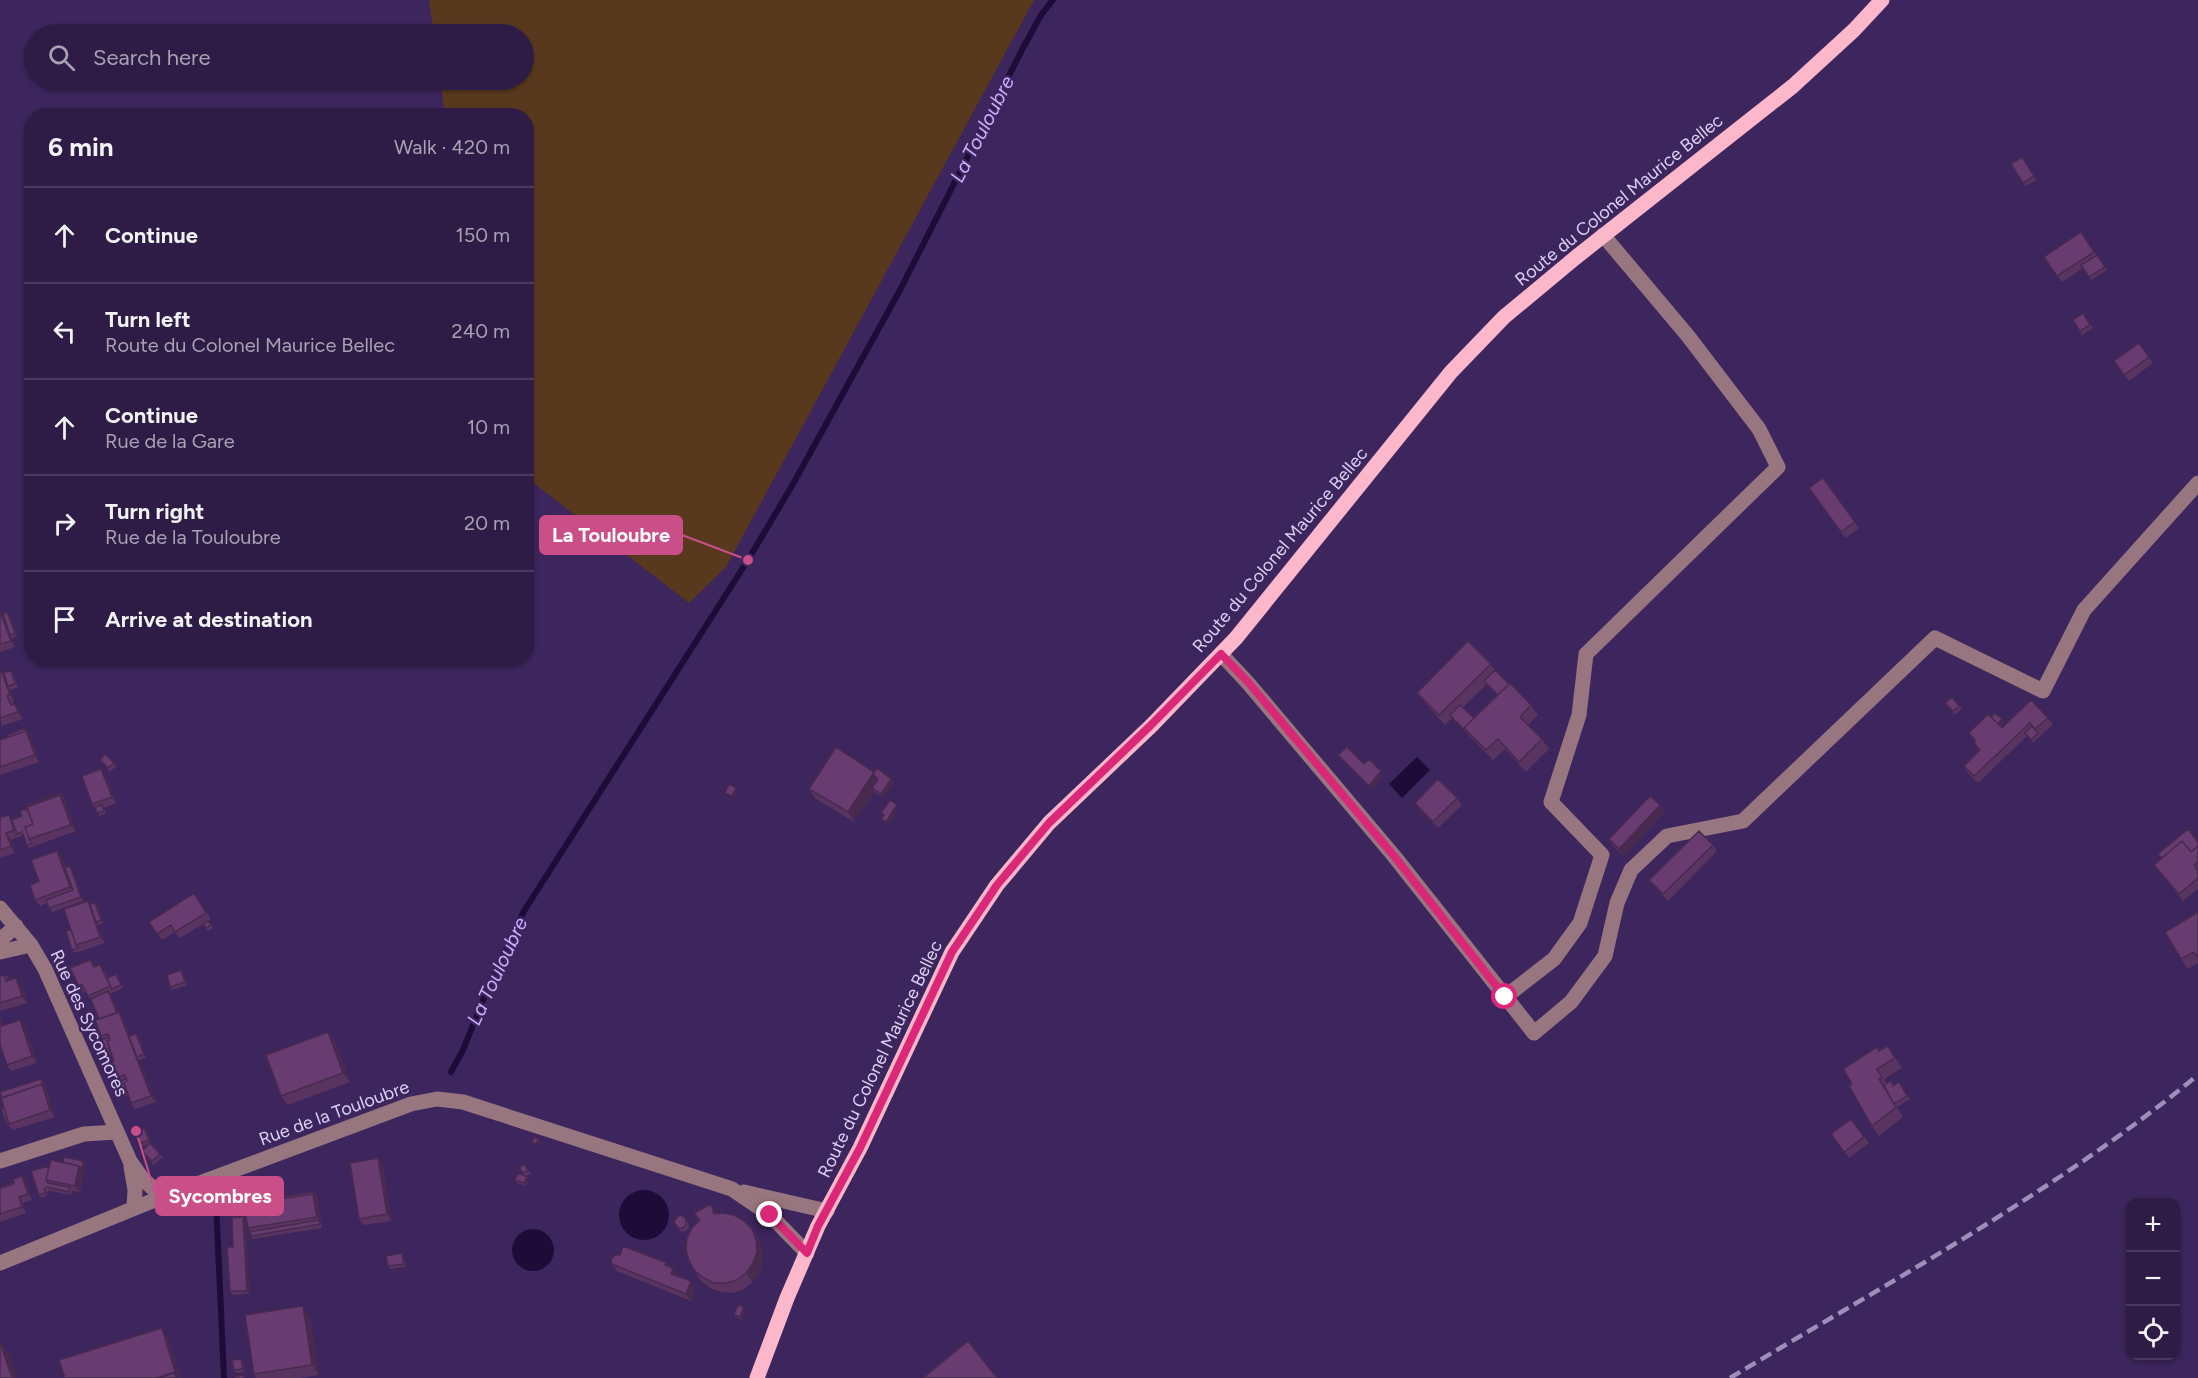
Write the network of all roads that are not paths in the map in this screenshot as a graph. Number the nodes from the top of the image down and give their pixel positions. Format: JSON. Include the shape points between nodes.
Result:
{"nodes":[{"id":1,"x":1882,"y":0,"type":"edge"},
{"id":2,"x":1603,"y":235,"type":"junction"},
{"id":3,"x":2198,"y":483,"type":"edge"},
{"id":4,"x":1221,"y":654,"type":"junction"},
{"id":5,"x":0,"y":908,"type":"edge"},
{"id":6,"x":16,"y":926,"type":"junction"},
{"id":7,"x":0,"y":940,"type":"edge"},
{"id":8,"x":31,"y":945,"type":"junction"},
{"id":9,"x":0,"y":952,"type":"edge"},
{"id":10,"x":1505,"y":997,"type":"junction"},
{"id":11,"x":106,"y":1108,"type":"junction"},
{"id":12,"x":117,"y":1132,"type":"junction"},
{"id":13,"x":84,"y":1134,"type":"junction"},
{"id":14,"x":0,"y":1161,"type":"edge"},
{"id":15,"x":130,"y":1161,"type":"junction"},
{"id":16,"x":732,"y":1189,"type":"junction"},
{"id":17,"x":162,"y":1197,"type":"junction"},
{"id":18,"x":134,"y":1208,"type":"junction"},
{"id":19,"x":824,"y":1215,"type":"junction"},
{"id":20,"x":807,"y":1253,"type":"junction"},
{"id":21,"x":0,"y":1263,"type":"edge"},
{"id":22,"x":757,"y":1378,"type":"edge"}],
"edges":[{"from":1,"to":2,"type":"main road","name":"Route du Colonel Maurice Bellec","via":[[1793,86]]},
{"from":2,"to":4,"type":"main road","name":"Route du Colonel Maurice Bellec","via":[[1504,317],[1451,372]]},
{"from":2,"to":10,"type":"street","via":[[1759,429],[1778,467],[1586,654],[1579,715],[1551,802],[1602,855],[1580,923],[1554,959]]},
{"from":3,"to":10,"type":"street","via":[[2084,610],[2043,691],[1935,638],[1743,821],[1667,836],[1631,870],[1617,903],[1605,956],[1571,1002],[1534,1034]]},
{"from":4,"to":10,"type":"street","via":[[1394,856]]},
{"from":4,"to":19,"type":"main road","name":"Route du Colonel Maurice Bellec","via":[[1049,823],[997,885],[952,952],[860,1148]]},
{"from":5,"to":6,"type":"street","name":"Rue des Sycomores"},
{"from":6,"to":7,"type":"street"},
{"from":6,"to":8,"type":"street","name":"Rue des Sycomores"},
{"from":8,"to":9,"type":"street"},
{"from":8,"to":11,"type":"street","name":"Rue des Sycomores","via":[[57,994]]},
{"from":11,"to":12,"type":"street","name":"Rue des Sycomores"},
{"from":11,"to":13,"type":"street"},
{"from":12,"to":13,"type":"street"},
{"from":12,"to":15,"type":"street","name":"Rue des Sycomores"},
{"from":13,"to":14,"type":"street"},
{"from":15,"to":17,"type":"street"},
{"from":15,"to":18,"type":"street"},
{"from":16,"to":17,"type":"street","name":"Rue de la Touloubre","via":[[463,1102],[437,1099],[411,1104]]},
{"from":16,"to":19,"type":"street"},
{"from":16,"to":20,"type":"street","name":"Rue de la Touloubre","via":[[770,1215]]},
{"from":17,"to":18,"type":"street","name":"Rue de la Touloubre"},
{"from":18,"to":21,"type":"street","name":"Rue de la Touloubre"},
{"from":19,"to":20,"type":"main road","name":"Route du Colonel Maurice Bellec"},
{"from":20,"to":22,"type":"main road","name":"Route du Colonel Maurice Bellec"}]}
